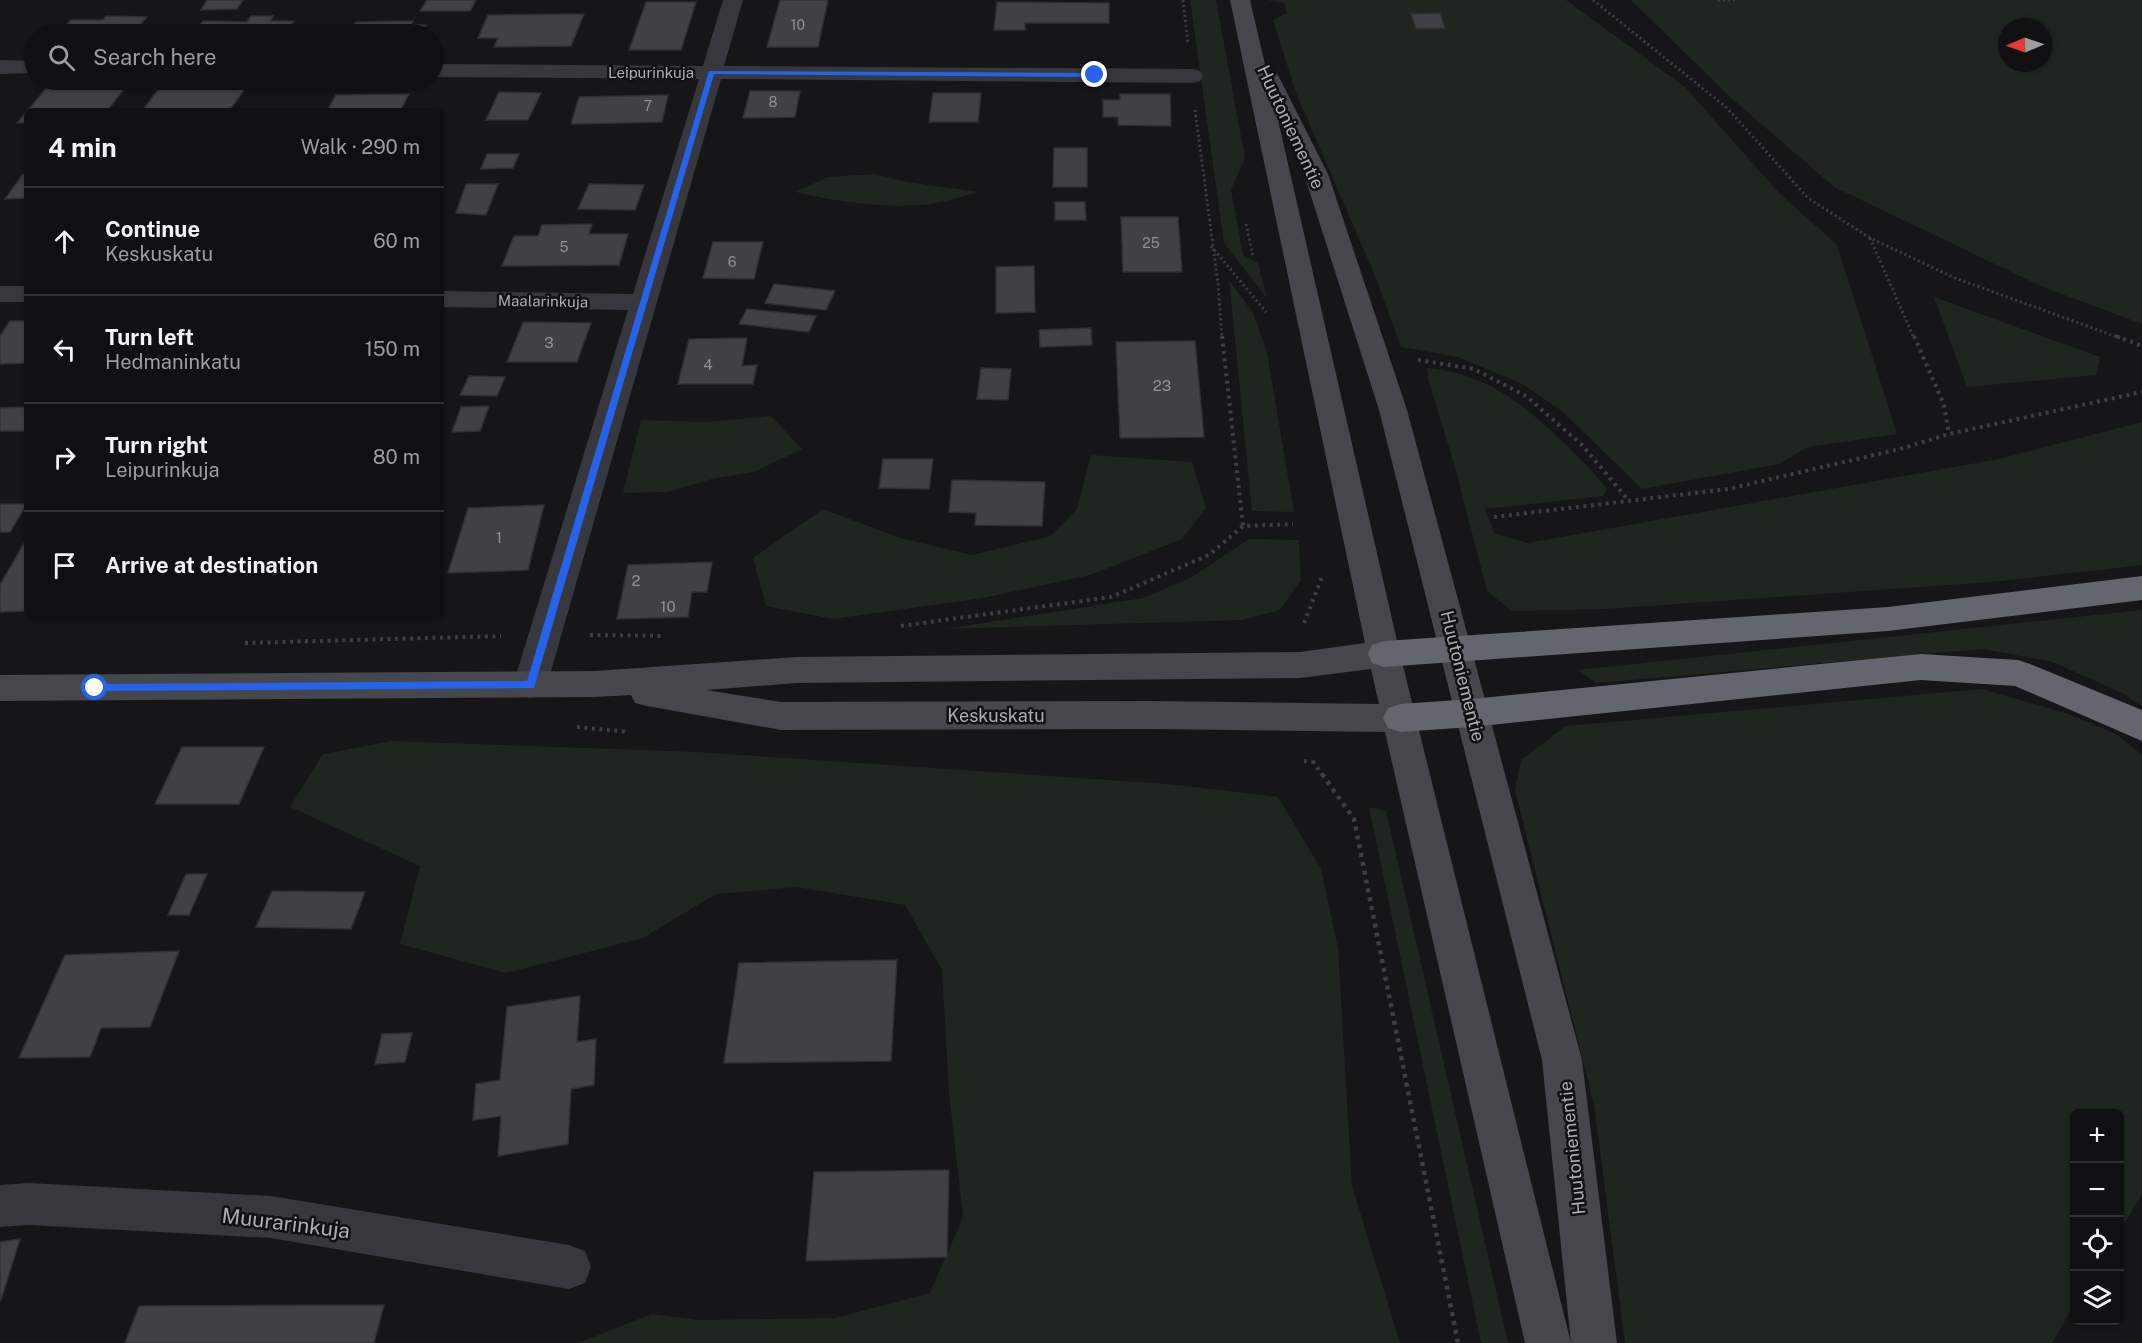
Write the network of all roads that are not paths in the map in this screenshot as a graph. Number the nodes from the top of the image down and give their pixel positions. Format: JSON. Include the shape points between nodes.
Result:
{"nodes":[{"id":1,"x":733,"y":0,"type":"edge"},
{"id":2,"x":1240,"y":0,"type":"edge"},
{"id":3,"x":1246,"y":32,"type":"junction"},
{"id":4,"x":0,"y":67,"type":"edge"},
{"id":5,"x":24,"y":67,"type":"edge"},
{"id":6,"x":444,"y":70,"type":"edge"},
{"id":7,"x":712,"y":72,"type":"junction"},
{"id":8,"x":1192,"y":75,"type":"road end"},
{"id":9,"x":0,"y":294,"type":"edge"},
{"id":10,"x":24,"y":294,"type":"edge"},
{"id":11,"x":444,"y":299,"type":"edge"},
{"id":12,"x":644,"y":302,"type":"junction"},
{"id":13,"x":2142,"y":588,"type":"edge"},
{"id":14,"x":1456,"y":650,"type":"junction"},
{"id":15,"x":1384,"y":654,"type":"junction"},
{"id":16,"x":595,"y":684,"type":"junction"},
{"id":17,"x":531,"y":685,"type":"junction"},
{"id":18,"x":0,"y":688,"type":"edge"},
{"id":19,"x":1472,"y":713,"type":"junction"},
{"id":20,"x":1400,"y":718,"type":"junction"},
{"id":21,"x":2142,"y":727,"type":"edge"},
{"id":22,"x":0,"y":1206,"type":"edge"},
{"id":23,"x":569,"y":1267,"type":"dead end"},
{"id":24,"x":1548,"y":1343,"type":"edge"},
{"id":25,"x":1594,"y":1343,"type":"edge"}],
"edges":[{"from":1,"to":7,"type":"street"},
{"from":2,"to":3,"type":"main road","name":"Huutoniementie"},
{"from":3,"to":14,"type":"main road","name":"Huutoniementie","via":[[1316,174],[1393,410]]},
{"from":3,"to":15,"type":"main road","name":"Huutoniementie"},
{"from":4,"to":5,"type":"street"},
{"from":6,"to":7,"type":"street","name":"Leipurinkuja"},
{"from":7,"to":8,"type":"street","name":"Leipurinkuja"},
{"from":7,"to":12,"type":"street"},
{"from":9,"to":10,"type":"street"},
{"from":11,"to":12,"type":"street","name":"Maalarinkuja"},
{"from":12,"to":17,"type":"street"},
{"from":13,"to":14,"type":"highway","via":[[1888,619]]},
{"from":14,"to":15,"type":"highway"},
{"from":14,"to":19,"type":"main road","name":"Huutoniementie"},
{"from":15,"to":16,"type":"main road","name":"Keskuskatu","via":[[1300,665],[797,670]]},
{"from":15,"to":20,"type":"main road","name":"Huutoniementie"},
{"from":16,"to":17,"type":"main road","name":"Keskuskatu"},
{"from":16,"to":20,"type":"main road","name":"Keskuskatu","via":[[782,716]]},
{"from":17,"to":18,"type":"main road","name":"Keskuskatu"},
{"from":19,"to":20,"type":"highway"},
{"from":19,"to":21,"type":"highway","via":[[1921,667],[2018,673]]},
{"from":19,"to":25,"type":"main road","name":"Huutoniementie","via":[[1562,1060]]},
{"from":20,"to":24,"type":"main road","name":"Huutoniementie"},
{"from":22,"to":23,"type":"street","name":"Muurarinkuja","via":[[29,1204],[271,1217]]}]}
